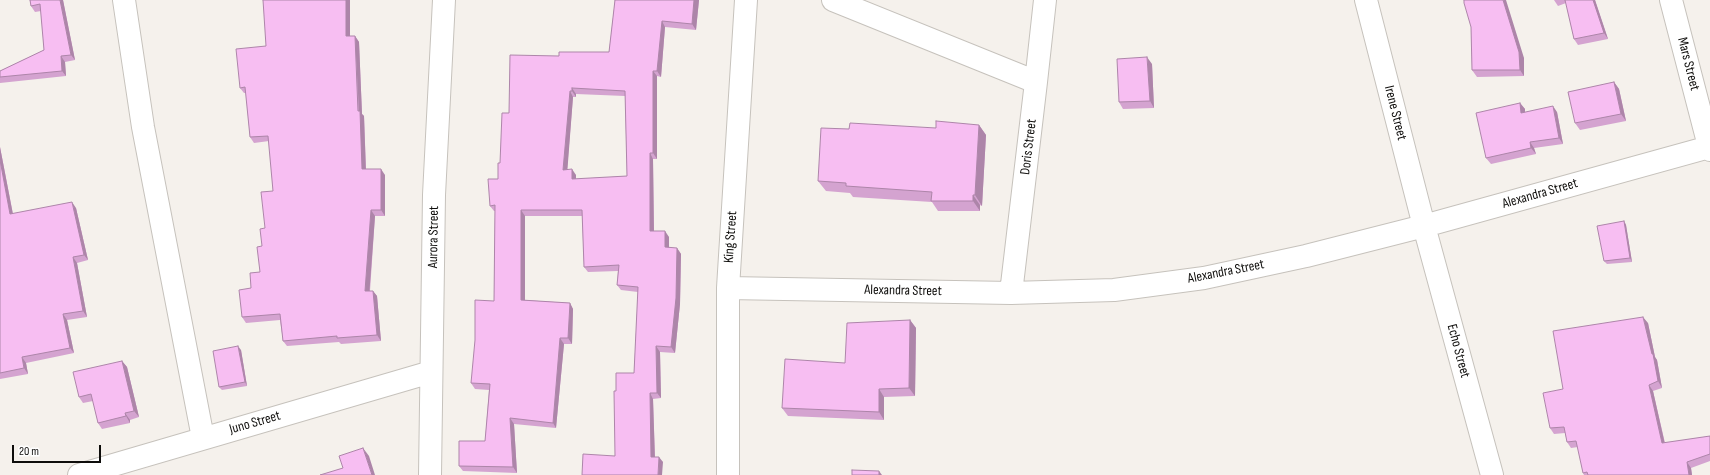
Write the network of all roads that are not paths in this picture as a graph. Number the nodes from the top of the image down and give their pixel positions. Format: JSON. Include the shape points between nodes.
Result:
{"nodes":[{"id":1,"x":124,"y":0,"type":"edge"},
{"id":2,"x":444,"y":0,"type":"edge"},
{"id":3,"x":746,"y":0,"type":"edge"},
{"id":4,"x":833,"y":0,"type":"edge"},
{"id":5,"x":1045,"y":0,"type":"edge"},
{"id":6,"x":1366,"y":0,"type":"edge"},
{"id":7,"x":1671,"y":0,"type":"edge"},
{"id":8,"x":1036,"y":82,"type":"junction"},
{"id":9,"x":1710,"y":149,"type":"edge"},
{"id":10,"x":1424,"y":226,"type":"junction"},
{"id":11,"x":728,"y":288,"type":"junction"},
{"id":12,"x":1011,"y":293,"type":"junction"},
{"id":13,"x":431,"y":372,"type":"junction"},
{"id":14,"x":203,"y":438,"type":"junction"},
{"id":15,"x":79,"y":475,"type":"edge"},
{"id":16,"x":430,"y":475,"type":"edge"},
{"id":17,"x":728,"y":475,"type":"edge"},
{"id":18,"x":1492,"y":475,"type":"edge"}],
"edges":[{"from":1,"to":14,"type":"street","via":[[143,127]]},
{"from":2,"to":13,"type":"street","name":"Aurora Street","via":[[434,195]]},
{"from":3,"to":11,"type":"street","name":"King Street"},
{"from":4,"to":8,"type":"street"},
{"from":5,"to":8,"type":"street","name":"Doris Street"},
{"from":6,"to":10,"type":"street","name":"Irene Street"},
{"from":7,"to":9,"type":"street","name":"Mars Street"},
{"from":8,"to":12,"type":"street","name":"Doris Street"},
{"from":9,"to":10,"type":"street","name":"Alexandra Street"},
{"from":10,"to":12,"type":"street","name":"Alexandra Street","via":[[1306,256],[1204,278],[1114,290]]},
{"from":10,"to":18,"type":"street","name":"Echo Street"},
{"from":11,"to":12,"type":"street","name":"Alexandra Street"},
{"from":11,"to":17,"type":"street","name":"King Street"},
{"from":13,"to":14,"type":"street","name":"Juno Street"},
{"from":13,"to":16,"type":"street","name":"Aurora Street"},
{"from":14,"to":15,"type":"street","name":"Juno Street"}]}
